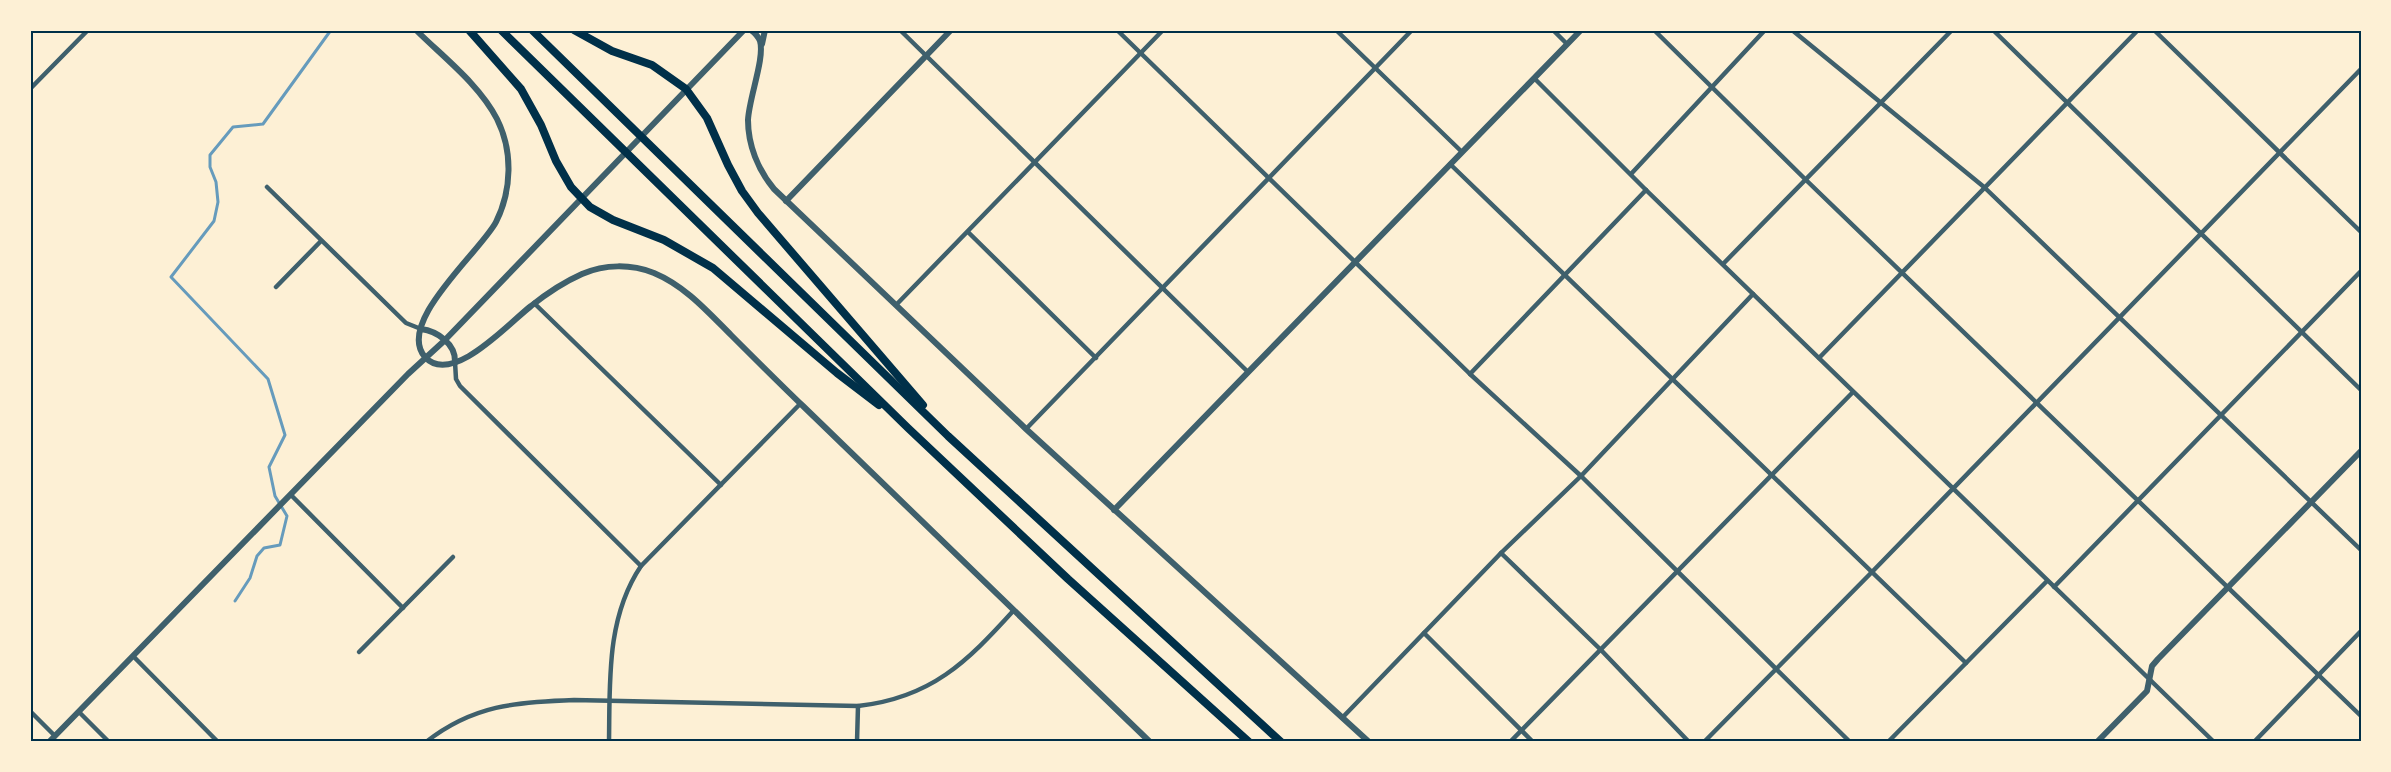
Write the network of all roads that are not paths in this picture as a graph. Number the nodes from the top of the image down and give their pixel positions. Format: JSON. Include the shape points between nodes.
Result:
{"nodes":[{"id":1,"x":88,"y":30,"type":"edge"},
{"id":2,"x":416,"y":30,"type":"edge"},
{"id":3,"x":469,"y":30,"type":"edge"},
{"id":4,"x":501,"y":30,"type":"edge"},
{"id":5,"x":532,"y":30,"type":"edge"},
{"id":6,"x":574,"y":30,"type":"edge"},
{"id":7,"x":744,"y":30,"type":"edge"},
{"id":8,"x":751,"y":30,"type":"edge"},
{"id":9,"x":765,"y":30,"type":"edge"},
{"id":10,"x":900,"y":30,"type":"edge"},
{"id":11,"x":951,"y":30,"type":"edge"},
{"id":12,"x":1117,"y":30,"type":"edge"},
{"id":13,"x":1163,"y":30,"type":"edge"},
{"id":14,"x":1336,"y":30,"type":"edge"},
{"id":15,"x":1412,"y":30,"type":"edge"},
{"id":16,"x":1553,"y":30,"type":"edge"},
{"id":17,"x":1581,"y":30,"type":"edge"},
{"id":18,"x":1654,"y":30,"type":"edge"},
{"id":19,"x":1765,"y":30,"type":"edge"},
{"id":20,"x":1792,"y":30,"type":"edge"},
{"id":21,"x":1952,"y":30,"type":"edge"},
{"id":22,"x":1993,"y":30,"type":"edge"},
{"id":23,"x":2138,"y":30,"type":"edge"},
{"id":24,"x":2154,"y":30,"type":"edge"},
{"id":25,"x":1567,"y":44,"type":"junction"},
{"id":26,"x":762,"y":51,"type":"junction"},
{"id":27,"x":1141,"y":53,"type":"junction"},
{"id":28,"x":926,"y":56,"type":"junction"},
{"id":29,"x":1375,"y":68,"type":"junction"},
{"id":30,"x":2361,"y":69,"type":"edge"},
{"id":31,"x":1534,"y":78,"type":"junction"},
{"id":32,"x":1711,"y":86,"type":"junction"},
{"id":33,"x":30,"y":89,"type":"edge"},
{"id":34,"x":686,"y":89,"type":"junction"},
{"id":35,"x":1882,"y":103,"type":"junction"},
{"id":36,"x":2067,"y":103,"type":"junction"},
{"id":37,"x":1462,"y":152,"type":"junction"},
{"id":38,"x":2279,"y":152,"type":"junction"},
{"id":39,"x":1035,"y":162,"type":"junction"},
{"id":40,"x":1450,"y":164,"type":"junction"},
{"id":41,"x":1630,"y":174,"type":"junction"},
{"id":42,"x":1270,"y":178,"type":"junction"},
{"id":43,"x":1806,"y":180,"type":"junction"},
{"id":44,"x":267,"y":187,"type":"dead end"},
{"id":45,"x":1984,"y":187,"type":"junction"},
{"id":46,"x":1646,"y":190,"type":"junction"},
{"id":47,"x":581,"y":198,"type":"junction"},
{"id":48,"x":786,"y":201,"type":"junction"},
{"id":49,"x":2361,"y":231,"type":"edge"},
{"id":50,"x":968,"y":232,"type":"junction"},
{"id":51,"x":2201,"y":233,"type":"junction"},
{"id":52,"x":321,"y":241,"type":"junction"},
{"id":53,"x":1355,"y":261,"type":"junction"},
{"id":54,"x":1723,"y":264,"type":"junction"},
{"id":55,"x":2361,"y":271,"type":"edge"},
{"id":56,"x":1902,"y":272,"type":"junction"},
{"id":57,"x":1564,"y":274,"type":"junction"},
{"id":58,"x":276,"y":287,"type":"dead end"},
{"id":59,"x":1163,"y":288,"type":"junction"},
{"id":60,"x":1754,"y":294,"type":"junction"},
{"id":61,"x":534,"y":303,"type":"junction"},
{"id":62,"x":897,"y":304,"type":"junction"},
{"id":63,"x":2120,"y":317,"type":"junction"},
{"id":64,"x":421,"y":329,"type":"junction"},
{"id":65,"x":2300,"y":332,"type":"junction"},
{"id":66,"x":444,"y":341,"type":"junction"},
{"id":67,"x":426,"y":357,"type":"junction"},
{"id":68,"x":1096,"y":358,"type":"junction"},
{"id":69,"x":1819,"y":358,"type":"junction"},
{"id":70,"x":455,"y":362,"type":"junction"},
{"id":71,"x":1248,"y":372,"type":"junction"},
{"id":72,"x":1470,"y":374,"type":"junction"},
{"id":73,"x":1672,"y":378,"type":"junction"},
{"id":74,"x":2361,"y":390,"type":"edge"},
{"id":75,"x":1853,"y":392,"type":"junction"},
{"id":76,"x":2037,"y":402,"type":"junction"},
{"id":77,"x":800,"y":404,"type":"junction"},
{"id":78,"x":2219,"y":415,"type":"junction"},
{"id":79,"x":908,"y":428,"type":"junction"},
{"id":80,"x":1026,"y":429,"type":"junction"},
{"id":81,"x":948,"y":436,"type":"junction"},
{"id":82,"x":2361,"y":451,"type":"edge"},
{"id":83,"x":1770,"y":475,"type":"junction"},
{"id":84,"x":1581,"y":476,"type":"junction"},
{"id":85,"x":721,"y":485,"type":"junction"},
{"id":86,"x":1953,"y":489,"type":"junction"},
{"id":87,"x":291,"y":495,"type":"junction"},
{"id":88,"x":2139,"y":500,"type":"junction"},
{"id":89,"x":2312,"y":503,"type":"junction"},
{"id":90,"x":1114,"y":510,"type":"junction"},
{"id":91,"x":2361,"y":550,"type":"edge"},
{"id":92,"x":1501,"y":553,"type":"junction"},
{"id":93,"x":453,"y":556,"type":"dead end"},
{"id":94,"x":641,"y":566,"type":"junction"},
{"id":95,"x":1677,"y":573,"type":"junction"},
{"id":96,"x":1871,"y":573,"type":"junction"},
{"id":97,"x":2048,"y":581,"type":"junction"},
{"id":98,"x":2054,"y":587,"type":"junction"},
{"id":99,"x":2229,"y":588,"type":"junction"},
{"id":100,"x":403,"y":608,"type":"junction"},
{"id":101,"x":1014,"y":610,"type":"junction"},
{"id":102,"x":2361,"y":631,"type":"edge"},
{"id":103,"x":1424,"y":633,"type":"junction"},
{"id":104,"x":1601,"y":650,"type":"junction"},
{"id":105,"x":359,"y":652,"type":"dead end"},
{"id":106,"x":134,"y":657,"type":"junction"},
{"id":107,"x":1966,"y":663,"type":"junction"},
{"id":108,"x":1775,"y":670,"type":"junction"},
{"id":109,"x":2319,"y":674,"type":"junction"},
{"id":110,"x":2150,"y":680,"type":"junction"},
{"id":111,"x":610,"y":700,"type":"junction"},
{"id":112,"x":858,"y":706,"type":"junction"},
{"id":113,"x":30,"y":711,"type":"edge"},
{"id":114,"x":79,"y":712,"type":"junction"},
{"id":115,"x":2361,"y":716,"type":"edge"},
{"id":116,"x":1342,"y":718,"type":"junction"},
{"id":117,"x":1521,"y":730,"type":"junction"},
{"id":118,"x":55,"y":736,"type":"junction"},
{"id":119,"x":49,"y":742,"type":"edge"},
{"id":120,"x":109,"y":742,"type":"edge"},
{"id":121,"x":218,"y":742,"type":"edge"},
{"id":122,"x":426,"y":742,"type":"edge"},
{"id":123,"x":609,"y":742,"type":"edge"},
{"id":124,"x":857,"y":742,"type":"edge"},
{"id":125,"x":1150,"y":742,"type":"edge"},
{"id":126,"x":1248,"y":742,"type":"edge"},
{"id":127,"x":1281,"y":742,"type":"edge"},
{"id":128,"x":1369,"y":742,"type":"edge"},
{"id":129,"x":1510,"y":742,"type":"edge"},
{"id":130,"x":1533,"y":742,"type":"edge"},
{"id":131,"x":1689,"y":742,"type":"edge"},
{"id":132,"x":1704,"y":742,"type":"edge"},
{"id":133,"x":1850,"y":742,"type":"edge"},
{"id":134,"x":1888,"y":742,"type":"edge"},
{"id":135,"x":2097,"y":742,"type":"edge"},
{"id":136,"x":2214,"y":742,"type":"edge"},
{"id":137,"x":2254,"y":742,"type":"edge"}],
"edges":[{"from":1,"to":33,"type":"street"},
{"from":2,"to":64,"type":"street","via":[[487,101],[504,137],[509,172],[495,224],[434,298]]},
{"from":3,"to":47,"type":"highway","via":[[521,89],[556,161]]},
{"from":4,"to":79,"type":"highway"},
{"from":5,"to":81,"type":"highway"},
{"from":6,"to":34,"type":"highway","via":[[612,51],[652,65]]},
{"from":7,"to":34,"type":"street"},
{"from":8,"to":26,"type":"street","via":[[759,38]]},
{"from":9,"to":26,"type":"street"},
{"from":10,"to":28,"type":"street"},
{"from":11,"to":28,"type":"street"},
{"from":12,"to":27,"type":"street"},
{"from":13,"to":27,"type":"street"},
{"from":14,"to":29,"type":"street"},
{"from":15,"to":29,"type":"street"},
{"from":16,"to":25,"type":"street"},
{"from":17,"to":25,"type":"street"},
{"from":18,"to":32,"type":"street"},
{"from":19,"to":32,"type":"street"},
{"from":20,"to":35,"type":"street"},
{"from":21,"to":35,"type":"street"},
{"from":22,"to":36,"type":"street"},
{"from":23,"to":36,"type":"street"},
{"from":24,"to":38,"type":"street"},
{"from":25,"to":31,"type":"street"},
{"from":26,"to":48,"type":"street","via":[[750,99],[750,138],[765,178]]},
{"from":27,"to":39,"type":"street"},
{"from":27,"to":42,"type":"street"},
{"from":28,"to":39,"type":"street"},
{"from":28,"to":48,"type":"street"},
{"from":29,"to":37,"type":"street"},
{"from":29,"to":42,"type":"street"},
{"from":30,"to":38,"type":"street"},
{"from":31,"to":37,"type":"street"},
{"from":31,"to":41,"type":"street"},
{"from":32,"to":41,"type":"street"},
{"from":32,"to":43,"type":"street"},
{"from":34,"to":47,"type":"street"},
{"from":34,"to":81,"type":"highway","via":[[707,118],[728,165],[758,213]]},
{"from":35,"to":43,"type":"street"},
{"from":35,"to":45,"type":"street"},
{"from":36,"to":45,"type":"street"},
{"from":36,"to":51,"type":"street"},
{"from":37,"to":40,"type":"street"},
{"from":38,"to":49,"type":"street"},
{"from":38,"to":51,"type":"street"},
{"from":39,"to":50,"type":"street"},
{"from":39,"to":59,"type":"street"},
{"from":40,"to":53,"type":"street"},
{"from":40,"to":57,"type":"street"},
{"from":41,"to":46,"type":"street"},
{"from":42,"to":53,"type":"street"},
{"from":42,"to":59,"type":"street"},
{"from":43,"to":54,"type":"street"},
{"from":43,"to":56,"type":"street"},
{"from":44,"to":52,"type":"street"},
{"from":45,"to":56,"type":"street"},
{"from":45,"to":63,"type":"street"},
{"from":46,"to":54,"type":"street"},
{"from":46,"to":57,"type":"street"},
{"from":47,"to":66,"type":"street"},
{"from":47,"to":79,"type":"highway","via":[[613,220],[664,240],[713,268]]},
{"from":48,"to":62,"type":"street"},
{"from":50,"to":62,"type":"street"},
{"from":50,"to":68,"type":"street"},
{"from":51,"to":63,"type":"street"},
{"from":51,"to":65,"type":"street"},
{"from":52,"to":58,"type":"street"},
{"from":52,"to":64,"type":"street","via":[[406,323]]},
{"from":53,"to":71,"type":"street"},
{"from":53,"to":72,"type":"street"},
{"from":54,"to":60,"type":"street"},
{"from":55,"to":65,"type":"street"},
{"from":56,"to":69,"type":"street"},
{"from":56,"to":76,"type":"street"},
{"from":57,"to":72,"type":"street"},
{"from":57,"to":73,"type":"street"},
{"from":59,"to":68,"type":"street"},
{"from":59,"to":71,"type":"street"},
{"from":60,"to":69,"type":"street"},
{"from":60,"to":73,"type":"street"},
{"from":61,"to":70,"type":"street","via":[[488,344]]},
{"from":61,"to":77,"type":"street","via":[[582,274],[616,266],[650,271],[691,295]]},
{"from":61,"to":85,"type":"street"},
{"from":62,"to":80,"type":"street"},
{"from":63,"to":76,"type":"street"},
{"from":63,"to":78,"type":"street"},
{"from":64,"to":66,"type":"street","via":[[430,330]]},
{"from":64,"to":67,"type":"street"},
{"from":65,"to":74,"type":"street"},
{"from":65,"to":78,"type":"street"},
{"from":66,"to":67,"type":"street"},
{"from":66,"to":70,"type":"street","via":[[455,354]]},
{"from":67,"to":70,"type":"street","via":[[443,365]]},
{"from":67,"to":87,"type":"street"},
{"from":68,"to":80,"type":"street"},
{"from":69,"to":75,"type":"street"},
{"from":70,"to":94,"type":"street","via":[[460,386]]},
{"from":71,"to":90,"type":"street"},
{"from":72,"to":84,"type":"street"},
{"from":73,"to":83,"type":"street"},
{"from":73,"to":84,"type":"street"},
{"from":75,"to":83,"type":"street"},
{"from":75,"to":86,"type":"street"},
{"from":76,"to":86,"type":"street"},
{"from":76,"to":88,"type":"street"},
{"from":77,"to":85,"type":"street"},
{"from":77,"to":101,"type":"street"},
{"from":78,"to":88,"type":"street"},
{"from":78,"to":89,"type":"street"},
{"from":79,"to":126,"type":"highway"},
{"from":80,"to":90,"type":"street"},
{"from":81,"to":127,"type":"highway"},
{"from":82,"to":89,"type":"street"},
{"from":83,"to":95,"type":"street"},
{"from":83,"to":96,"type":"street"},
{"from":84,"to":92,"type":"street"},
{"from":84,"to":95,"type":"street"},
{"from":85,"to":94,"type":"street"},
{"from":86,"to":96,"type":"street"},
{"from":86,"to":97,"type":"street"},
{"from":87,"to":100,"type":"street"},
{"from":87,"to":106,"type":"street"},
{"from":88,"to":98,"type":"street"},
{"from":88,"to":99,"type":"street"},
{"from":89,"to":91,"type":"street"},
{"from":89,"to":99,"type":"street"},
{"from":90,"to":116,"type":"street"},
{"from":92,"to":103,"type":"street"},
{"from":92,"to":104,"type":"street"},
{"from":93,"to":100,"type":"street"},
{"from":94,"to":111,"type":"street","via":[[630,581],[618,614]]},
{"from":95,"to":104,"type":"street"},
{"from":95,"to":108,"type":"street"},
{"from":96,"to":107,"type":"street"},
{"from":96,"to":108,"type":"street"},
{"from":97,"to":98,"type":"street"},
{"from":97,"to":107,"type":"street"},
{"from":98,"to":110,"type":"street"},
{"from":99,"to":109,"type":"street"},
{"from":99,"to":110,"type":"street","via":[[2158,658]]},
{"from":100,"to":105,"type":"street"},
{"from":101,"to":112,"type":"street","via":[[974,652],[934,683],[894,699]]},
{"from":101,"to":125,"type":"street"},
{"from":102,"to":109,"type":"street"},
{"from":103,"to":116,"type":"street"},
{"from":103,"to":117,"type":"street"},
{"from":104,"to":117,"type":"street"},
{"from":104,"to":131,"type":"street"},
{"from":106,"to":114,"type":"street"},
{"from":106,"to":121,"type":"street"},
{"from":107,"to":134,"type":"street"},
{"from":108,"to":132,"type":"street"},
{"from":108,"to":133,"type":"street"},
{"from":109,"to":115,"type":"street"},
{"from":109,"to":137,"type":"street"},
{"from":110,"to":135,"type":"street","via":[[2147,691]]},
{"from":110,"to":136,"type":"street"},
{"from":111,"to":112,"type":"street"},
{"from":111,"to":122,"type":"street","via":[[496,706],[453,723]]},
{"from":111,"to":123,"type":"street"},
{"from":112,"to":124,"type":"street"},
{"from":113,"to":118,"type":"street"},
{"from":114,"to":118,"type":"street"},
{"from":114,"to":120,"type":"street"},
{"from":116,"to":128,"type":"street"},
{"from":117,"to":129,"type":"street"},
{"from":117,"to":130,"type":"street"},
{"from":118,"to":119,"type":"street"}]}
